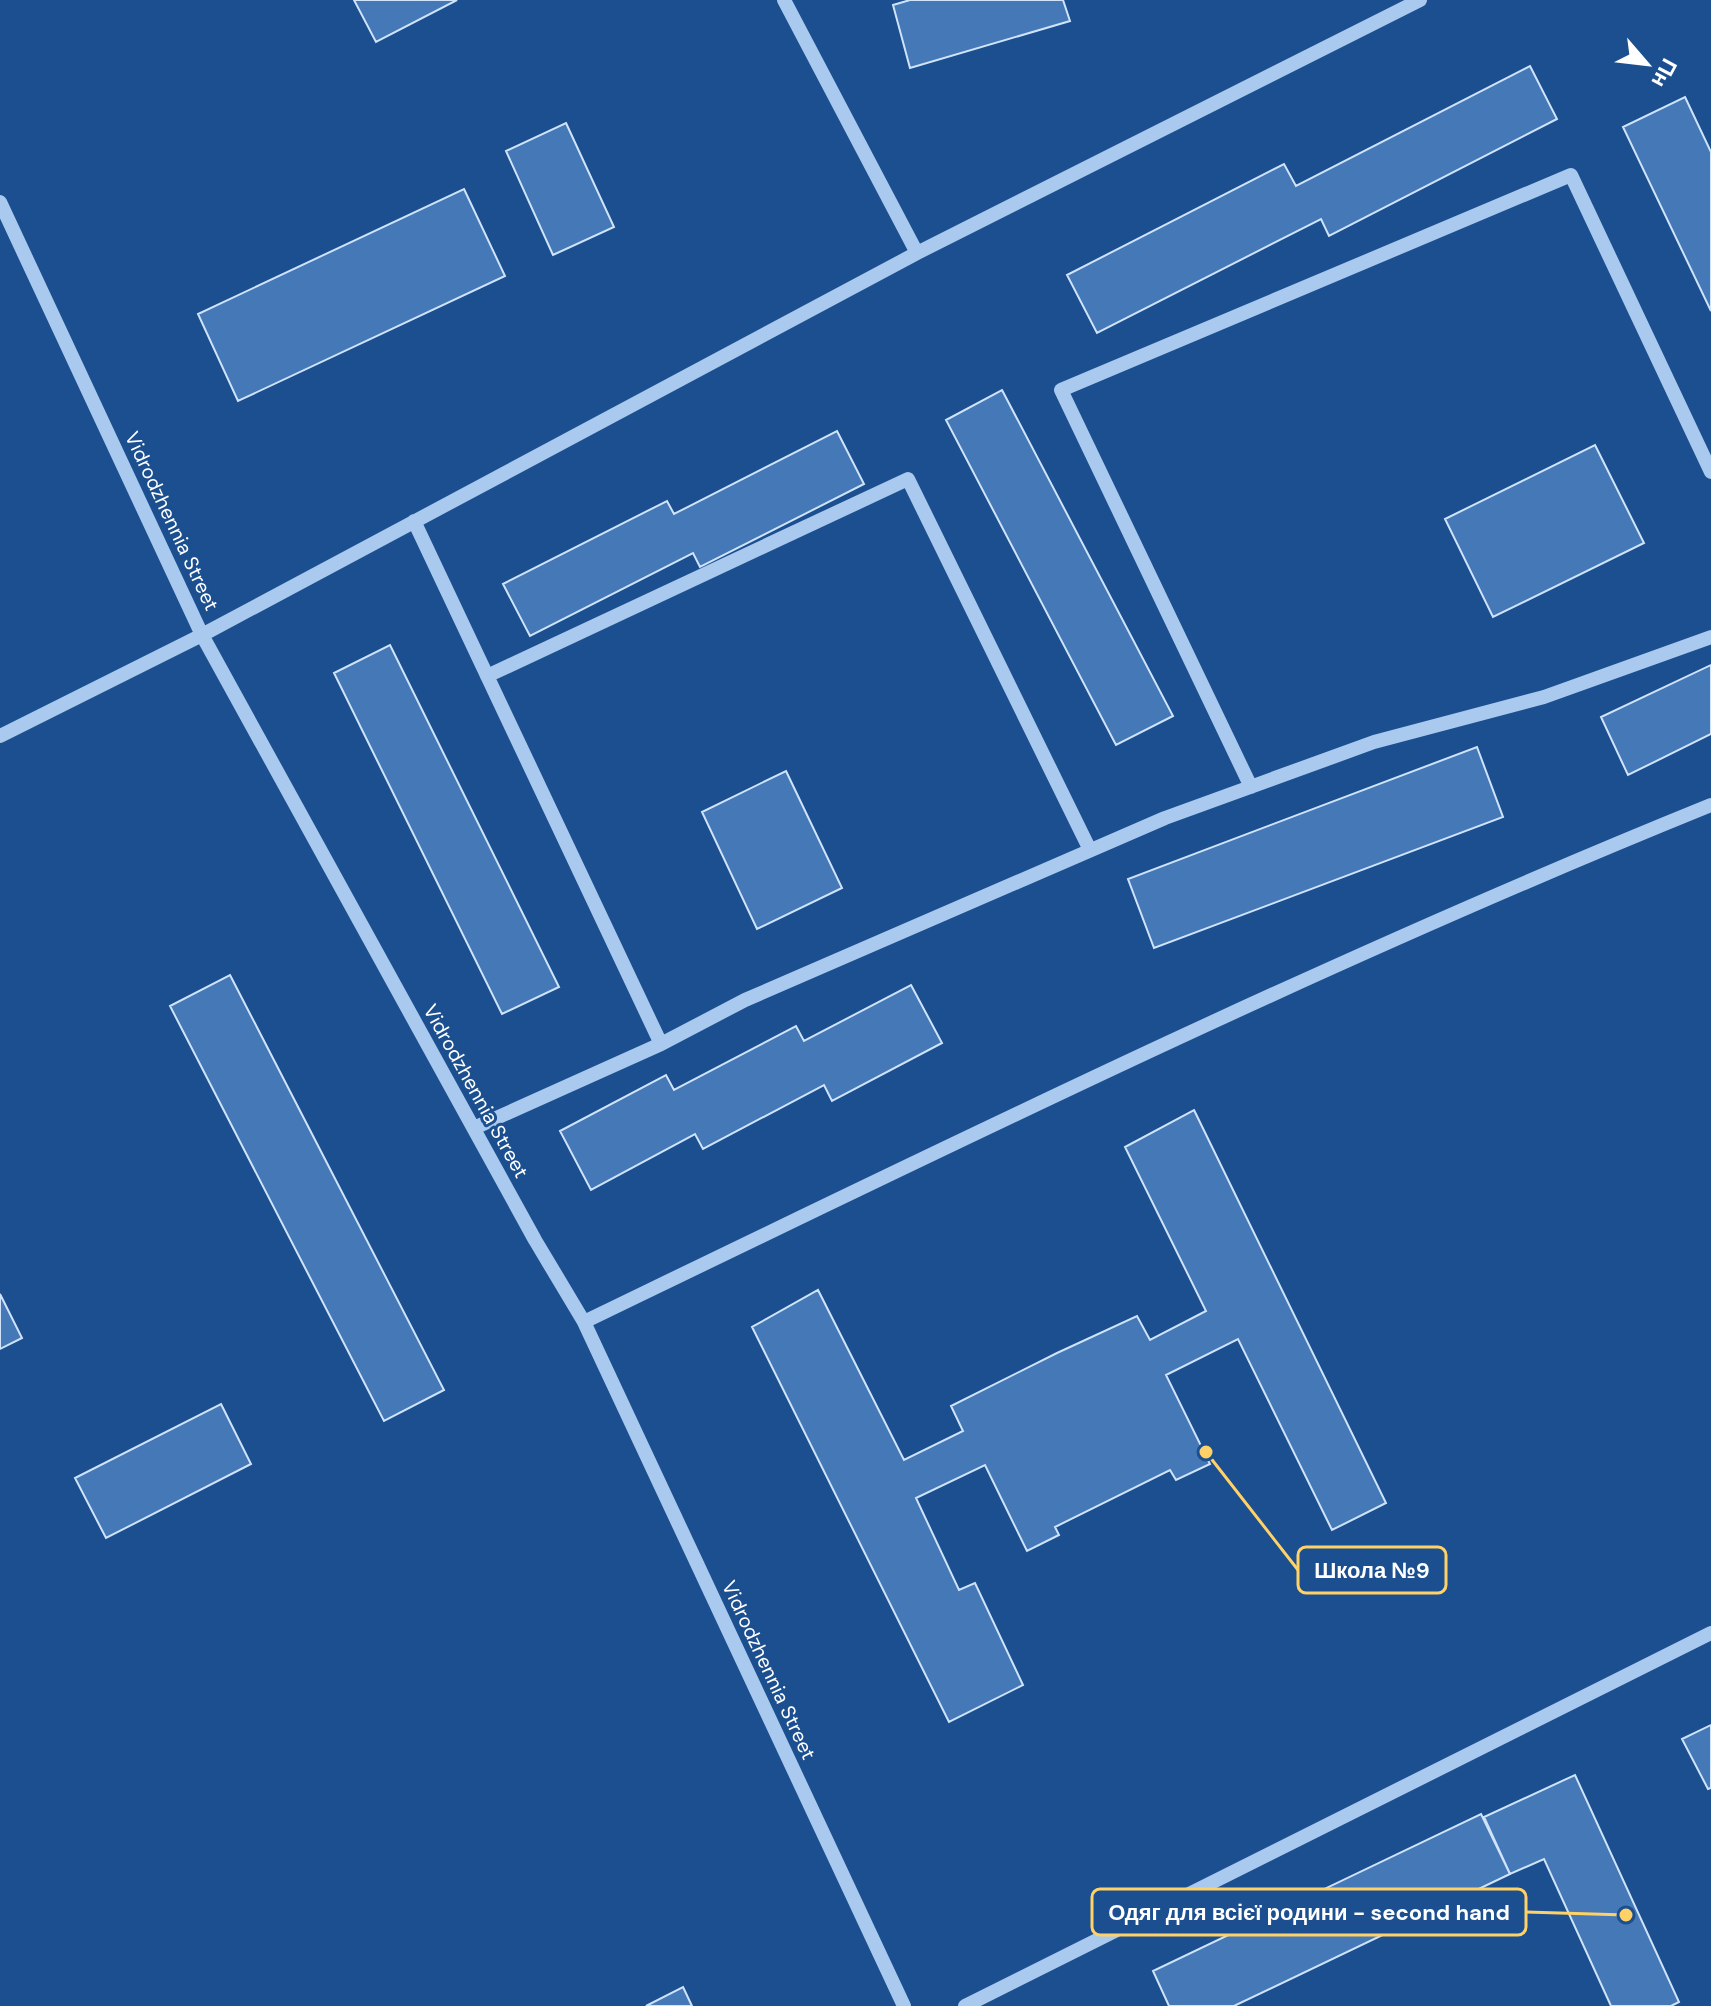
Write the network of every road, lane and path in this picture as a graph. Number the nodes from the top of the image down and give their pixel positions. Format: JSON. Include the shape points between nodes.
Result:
{"nodes":[{"id":1,"x":784,"y":0,"type":"edge"},
{"id":2,"x":1420,"y":0,"type":"edge"},
{"id":3,"x":0,"y":202,"type":"edge"},
{"id":4,"x":917,"y":253,"type":"junction"},
{"id":5,"x":1711,"y":472,"type":"edge"},
{"id":6,"x":414,"y":521,"type":"junction"},
{"id":7,"x":202,"y":635,"type":"junction"},
{"id":8,"x":1711,"y":637,"type":"edge"},
{"id":9,"x":487,"y":676,"type":"junction"},
{"id":10,"x":0,"y":736,"type":"edge"},
{"id":11,"x":1251,"y":787,"type":"junction"},
{"id":12,"x":1711,"y":805,"type":"edge"},
{"id":13,"x":1090,"y":850,"type":"junction"},
{"id":14,"x":661,"y":1044,"type":"junction"},
{"id":15,"x":474,"y":1128,"type":"junction"},
{"id":16,"x":584,"y":1322,"type":"junction"},
{"id":17,"x":1711,"y":1633,"type":"edge"},
{"id":18,"x":904,"y":2006,"type":"edge"},
{"id":19,"x":965,"y":2006,"type":"edge"}],
"edges":[{"from":1,"to":4,"type":"street"},
{"from":2,"to":4,"type":"street"},
{"from":3,"to":7,"type":"street","name":"Vidrodzhennia Street"},
{"from":4,"to":6,"type":"street"},
{"from":5,"to":11,"type":"street","via":[[1571,175],[1061,390]]},
{"from":6,"to":7,"type":"street"},
{"from":6,"to":9,"type":"street"},
{"from":7,"to":10,"type":"street"},
{"from":7,"to":15,"type":"street","name":"Vidrodzhennia Street"},
{"from":8,"to":11,"type":"street","via":[[1544,697],[1374,742]]},
{"from":9,"to":13,"type":"street","via":[[908,479]]},
{"from":9,"to":14,"type":"street"},
{"from":11,"to":13,"type":"street"},
{"from":12,"to":16,"type":"street","via":[[1558,867],[956,1142]]},
{"from":13,"to":14,"type":"street","via":[[745,1000]]},
{"from":14,"to":15,"type":"street"},
{"from":15,"to":16,"type":"street","name":"Vidrodzhennia Street"},
{"from":16,"to":18,"type":"street","name":"Vidrodzhennia Street"},
{"from":17,"to":19,"type":"street"}]}
